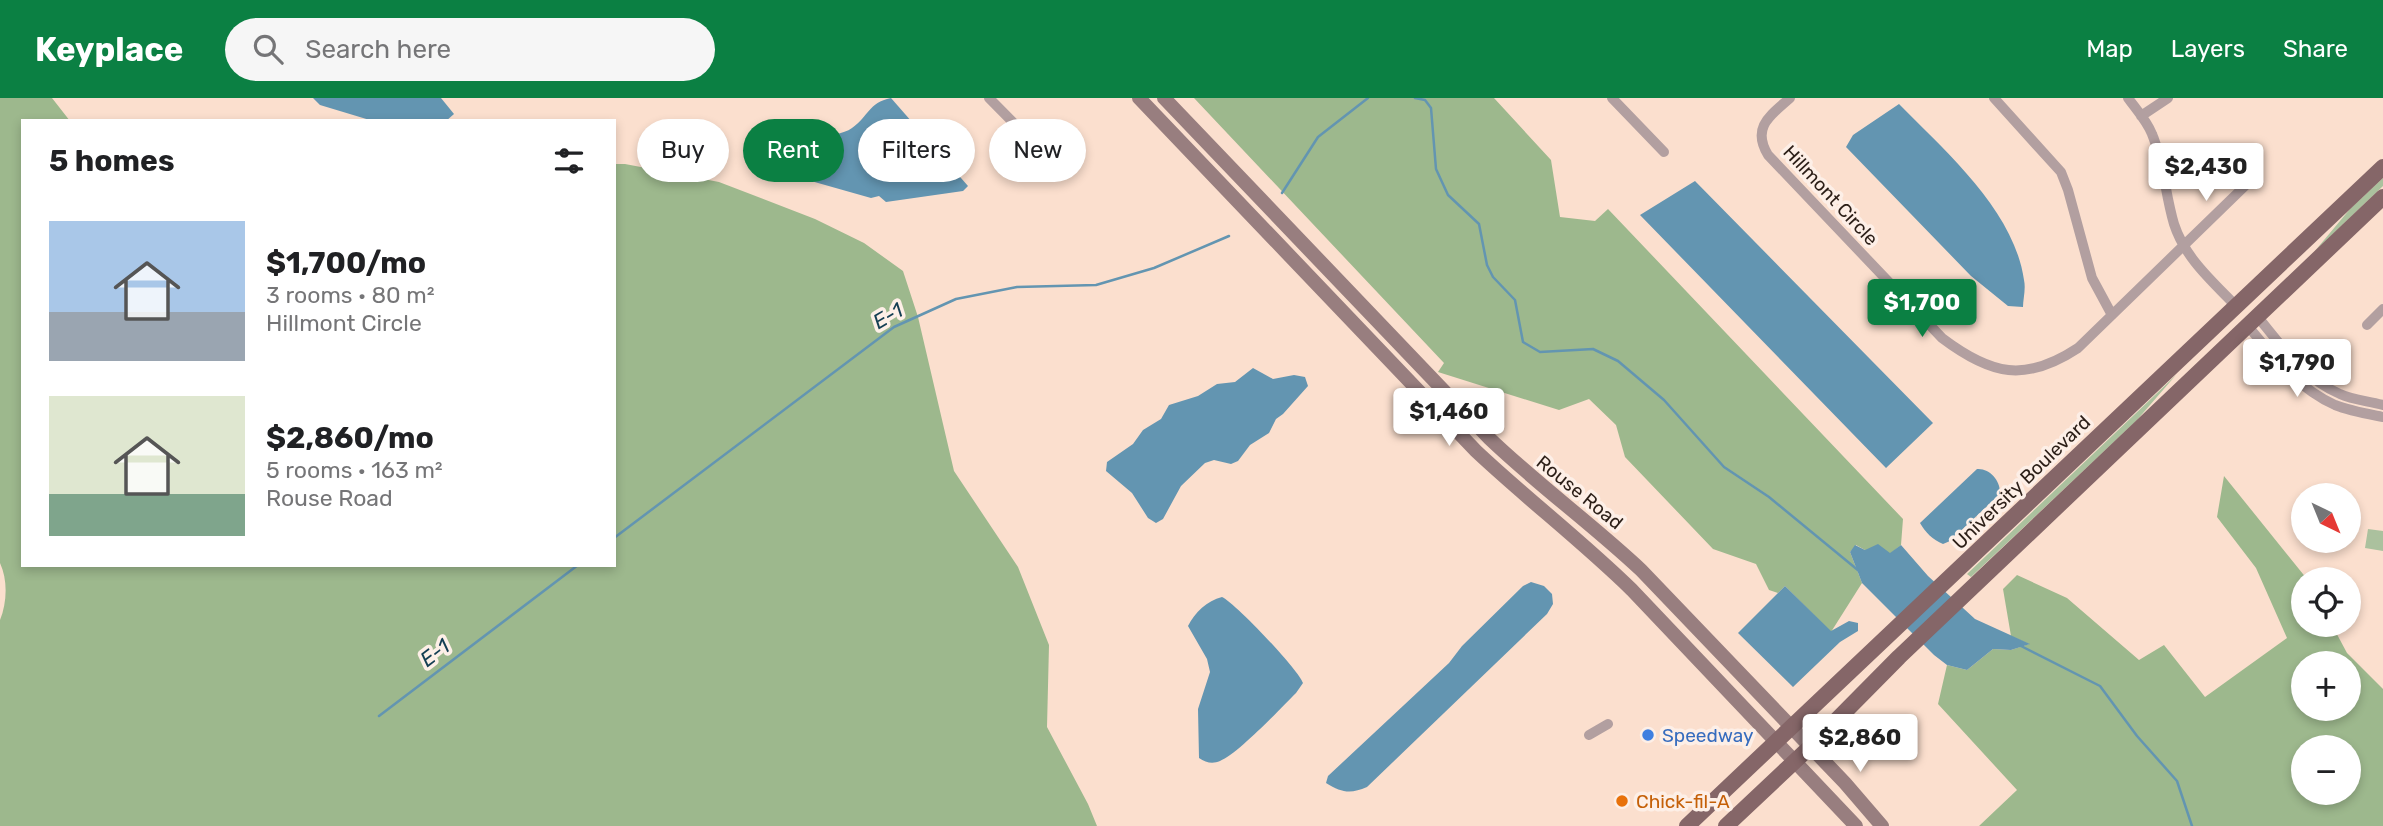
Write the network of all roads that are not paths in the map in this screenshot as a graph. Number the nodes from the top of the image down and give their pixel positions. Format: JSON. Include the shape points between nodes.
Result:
{"nodes":[{"id":1,"x":989,"y":98,"type":"edge"},
{"id":2,"x":1139,"y":98,"type":"edge"},
{"id":3,"x":1164,"y":98,"type":"edge"},
{"id":4,"x":1612,"y":98,"type":"edge"},
{"id":5,"x":1790,"y":98,"type":"edge"},
{"id":6,"x":1994,"y":98,"type":"edge"},
{"id":7,"x":2128,"y":98,"type":"edge"},
{"id":8,"x":2168,"y":98,"type":"edge"},
{"id":9,"x":2141,"y":116,"type":"junction"},
{"id":10,"x":1010,"y":119,"type":"edge"},
{"id":11,"x":1664,"y":152,"type":"dead end"},
{"id":12,"x":2383,"y":166,"type":"edge"},
{"id":13,"x":2249,"y":182,"type":"dead end"},
{"id":14,"x":2383,"y":197,"type":"edge"},
{"id":15,"x":2184,"y":246,"type":"junction"},
{"id":16,"x":2269,"y":274,"type":"junction"},
{"id":17,"x":2236,"y":306,"type":"junction"},
{"id":18,"x":2383,"y":309,"type":"edge"},
{"id":19,"x":2112,"y":315,"type":"junction"},
{"id":20,"x":2252,"y":321,"type":"junction"},
{"id":21,"x":2367,"y":325,"type":"dead end"},
{"id":22,"x":2219,"y":352,"type":"junction"},
{"id":23,"x":2383,"y":405,"type":"edge"},
{"id":24,"x":2383,"y":417,"type":"edge"},
{"id":25,"x":1489,"y":438,"type":"junction"},
{"id":26,"x":1476,"y":451,"type":"junction"},
{"id":27,"x":1608,"y":724,"type":"dead end"},
{"id":28,"x":1793,"y":728,"type":"junction"},
{"id":29,"x":1589,"y":735,"type":"dead end"},
{"id":30,"x":1777,"y":742,"type":"junction"},
{"id":31,"x":1810,"y":747,"type":"junction"},
{"id":32,"x":1795,"y":761,"type":"junction"},
{"id":33,"x":1687,"y":826,"type":"edge"},
{"id":34,"x":1726,"y":826,"type":"edge"},
{"id":35,"x":1856,"y":826,"type":"edge"},
{"id":36,"x":1882,"y":826,"type":"edge"}],
"edges":[{"from":1,"to":10,"type":"street"},
{"from":2,"to":26,"type":"street","name":"Rouse Road"},
{"from":3,"to":25,"type":"street","name":"Rouse Road"},
{"from":4,"to":11,"type":"street"},
{"from":5,"to":19,"type":"street","name":"Hillmont Circle","via":[[1766,121],[1762,145],[1768,155],[1942,338],[1966,356],[2009,371],[2034,369],[2078,348]]},
{"from":6,"to":19,"type":"street","via":[[2060,172],[2092,278]]},
{"from":7,"to":9,"type":"street"},
{"from":8,"to":9,"type":"street"},
{"from":9,"to":15,"type":"street","via":[[2162,164]]},
{"from":12,"to":16,"type":"main road","name":"University Boulevard"},
{"from":13,"to":15,"type":"street","name":"Hillmont Circle"},
{"from":14,"to":20,"type":"main road"},
{"from":15,"to":17,"type":"street"},
{"from":15,"to":19,"type":"street","name":"Hillmont Circle"},
{"from":16,"to":17,"type":"main road","name":"University Boulevard"},
{"from":16,"to":20,"type":"main road","via":[[2250,303],[2247,314]]},
{"from":17,"to":22,"type":"main road","via":[[2234,324]]},
{"from":17,"to":28,"type":"main road","name":"University Boulevard"},
{"from":18,"to":21,"type":"street"},
{"from":20,"to":22,"type":"main road"},
{"from":20,"to":23,"type":"street","via":[[2316,380],[2341,395]]},
{"from":20,"to":24,"type":"street","via":[[2277,362],[2311,391],[2336,405]]},
{"from":22,"to":31,"type":"main road"},
{"from":25,"to":26,"type":"street"},
{"from":25,"to":28,"type":"street","name":"Rouse Road","via":[[1611,541]]},
{"from":26,"to":30,"type":"street","name":"Rouse Road","via":[[1602,560]]},
{"from":27,"to":29,"type":"street"},
{"from":28,"to":30,"type":"main road","name":"University Boulevard"},
{"from":28,"to":31,"type":"street","name":"Rouse Road"},
{"from":30,"to":32,"type":"street","name":"Rouse Road"},
{"from":30,"to":33,"type":"main road","name":"University Boulevard"},
{"from":31,"to":32,"type":"main road"},
{"from":31,"to":36,"type":"street","name":"Rouse Road"},
{"from":32,"to":34,"type":"main road"},
{"from":32,"to":35,"type":"street","name":"Rouse Road"}]}
